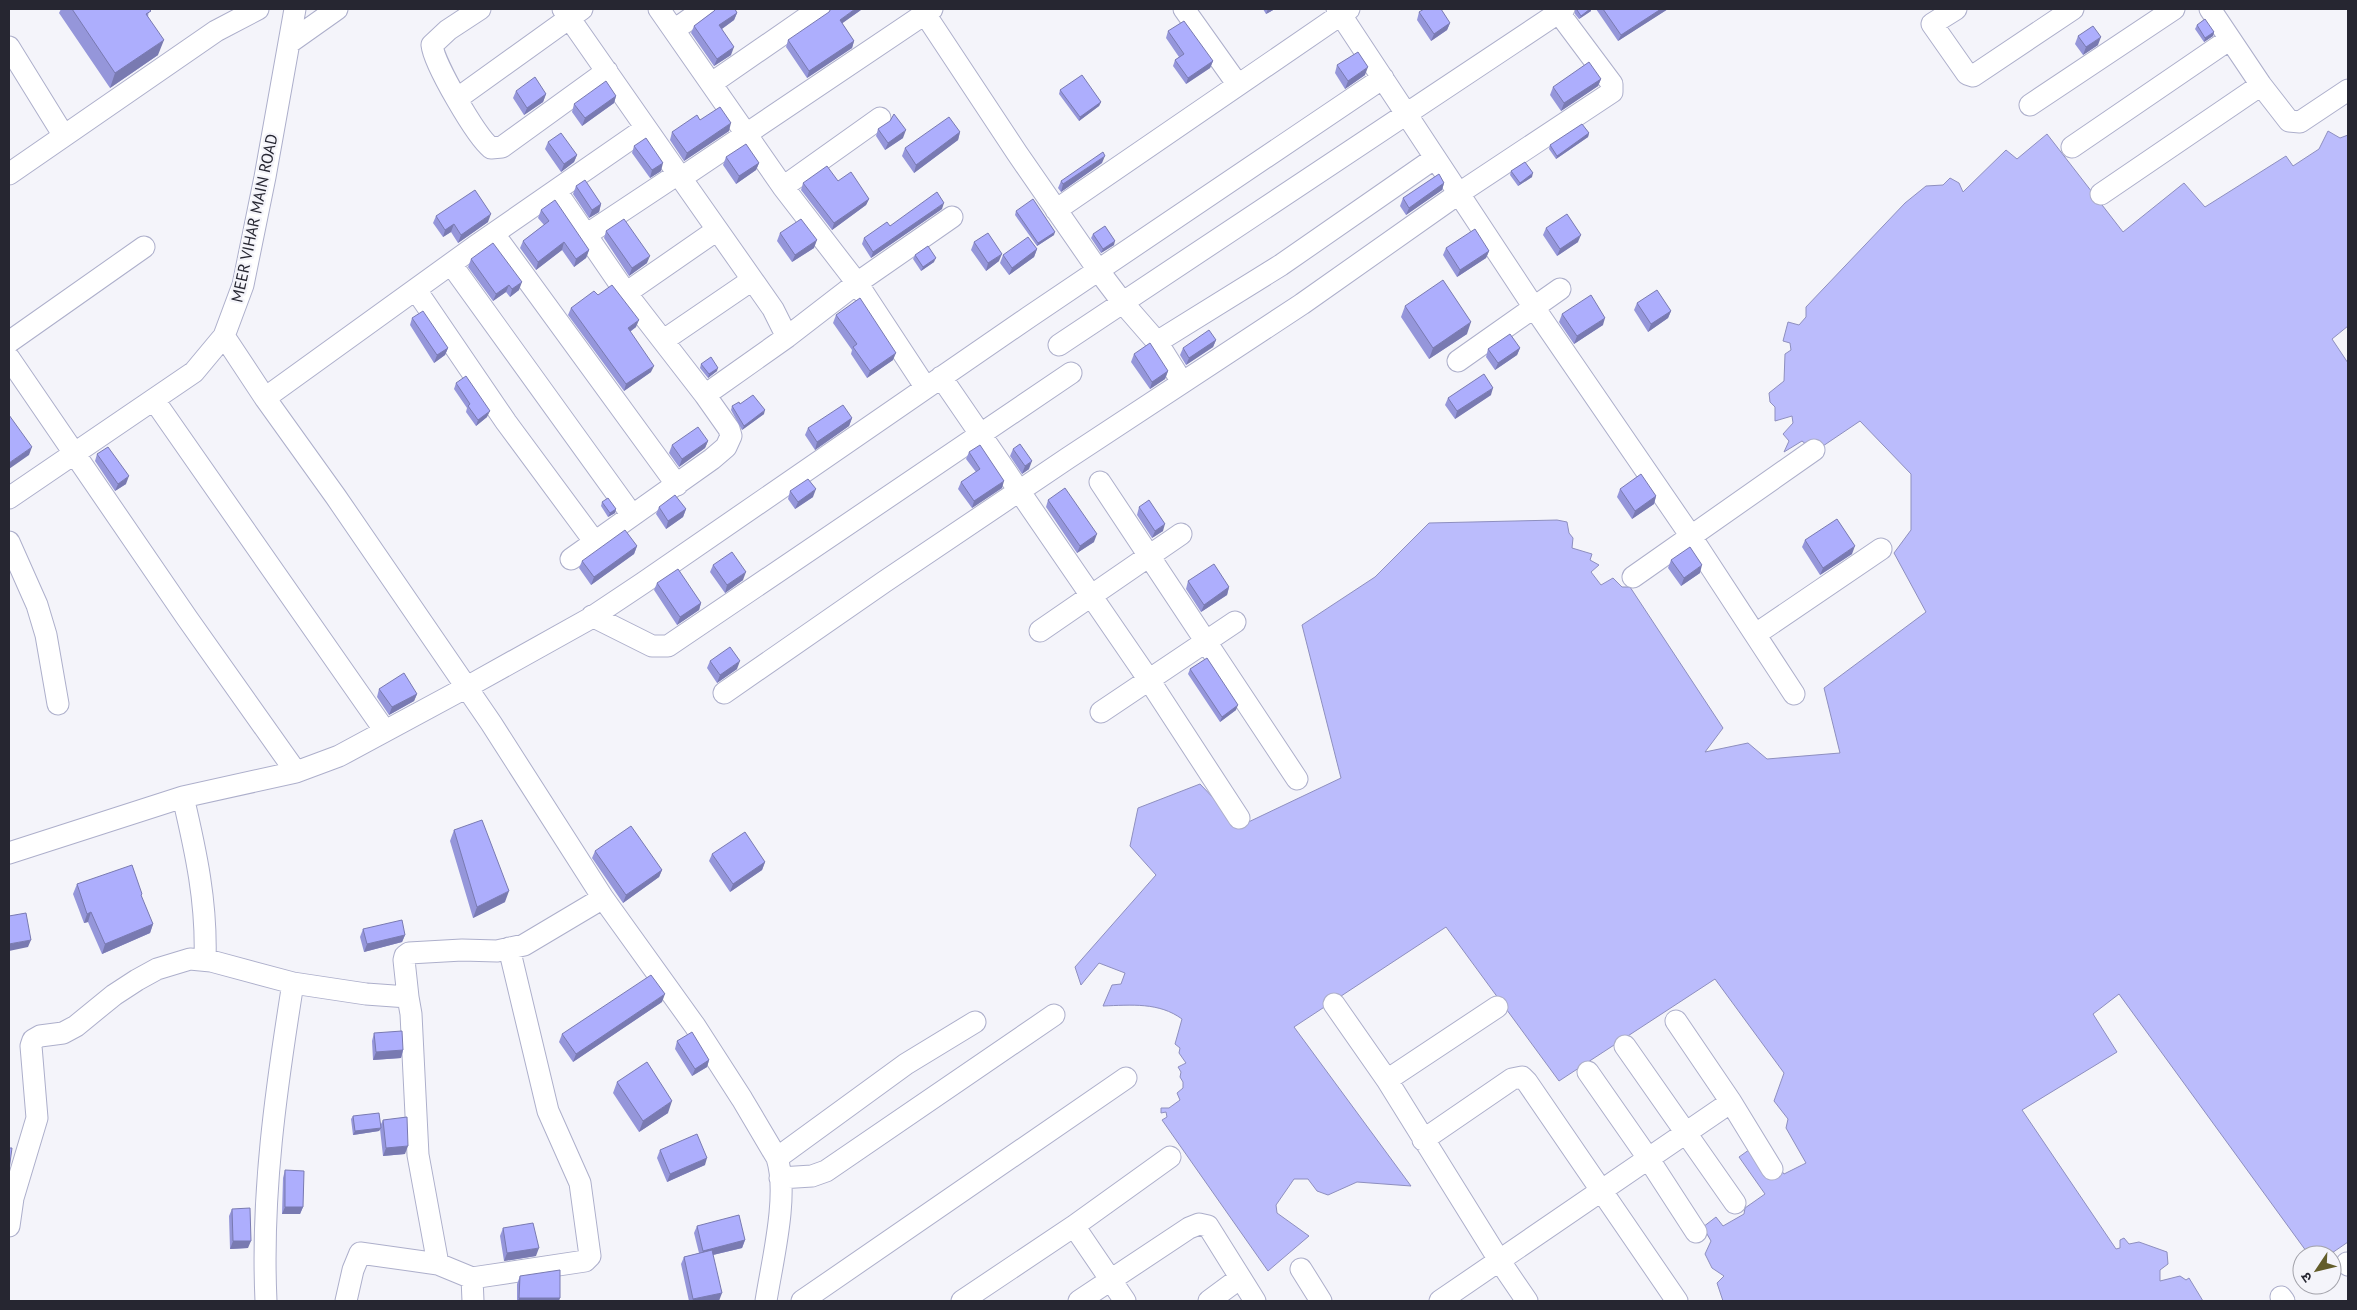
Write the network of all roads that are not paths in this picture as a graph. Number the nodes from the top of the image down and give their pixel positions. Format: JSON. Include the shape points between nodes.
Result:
{"nodes":[{"id":1,"x":258,"y":9,"type":"edge"},
{"id":2,"x":295,"y":9,"type":"edge"},
{"id":3,"x":337,"y":9,"type":"edge"},
{"id":4,"x":480,"y":9,"type":"edge"},
{"id":5,"x":659,"y":9,"type":"edge"},
{"id":6,"x":704,"y":9,"type":"edge"},
{"id":7,"x":819,"y":9,"type":"edge"},
{"id":8,"x":1184,"y":9,"type":"edge"},
{"id":9,"x":1956,"y":9,"type":"edge"},
{"id":10,"x":2073,"y":9,"type":"edge"},
{"id":11,"x":2174,"y":9,"type":"edge"},
{"id":12,"x":2210,"y":9,"type":"edge"},
{"id":13,"x":1559,"y":10,"type":"edge"},
{"id":14,"x":929,"y":11,"type":"edge"},
{"id":15,"x":1342,"y":11,"type":"edge"},
{"id":16,"x":571,"y":12,"type":"edge"},
{"id":17,"x":674,"y":30,"type":"junction"},
{"id":18,"x":2230,"y":39,"type":"junction"},
{"id":19,"x":289,"y":43,"type":"junction"},
{"id":20,"x":9,"y":47,"type":"edge"},
{"id":21,"x":607,"y":71,"type":"junction"},
{"id":22,"x":1383,"y":78,"type":"junction"},
{"id":23,"x":712,"y":83,"type":"junction"},
{"id":24,"x":2261,"y":85,"type":"junction"},
{"id":25,"x":1238,"y":86,"type":"junction"},
{"id":26,"x":2348,"y":90,"type":"edge"},
{"id":27,"x":458,"y":98,"type":"junction"},
{"id":28,"x":2030,"y":105,"type":"dead end"},
{"id":29,"x":1406,"y":114,"type":"junction"},
{"id":30,"x":880,"y":118,"type":"dead end"},
{"id":31,"x":646,"y":128,"type":"junction"},
{"id":32,"x":747,"y":134,"type":"junction"},
{"id":33,"x":64,"y":136,"type":"junction"},
{"id":34,"x":2072,"y":147,"type":"dead end"},
{"id":35,"x":1435,"y":158,"type":"junction"},
{"id":36,"x":9,"y":174,"type":"edge"},
{"id":37,"x":679,"y":176,"type":"junction"},
{"id":38,"x":783,"y":186,"type":"junction"},
{"id":39,"x":556,"y":190,"type":"junction"},
{"id":40,"x":1458,"y":194,"type":"junction"},
{"id":41,"x":2101,"y":194,"type":"dead end"},
{"id":42,"x":1056,"y":210,"type":"junction"},
{"id":43,"x":952,"y":217,"type":"dead end"},
{"id":44,"x":717,"y":230,"type":"junction"},
{"id":45,"x":494,"y":234,"type":"junction"},
{"id":46,"x":586,"y":235,"type":"junction"},
{"id":47,"x":144,"y":247,"type":"dead end"},
{"id":48,"x":451,"y":264,"type":"junction"},
{"id":49,"x":1098,"y":270,"type":"junction"},
{"id":50,"x":752,"y":280,"type":"junction"},
{"id":51,"x":857,"y":283,"type":"junction"},
{"id":52,"x":1560,"y":289,"type":"dead end"},
{"id":53,"x":416,"y":290,"type":"junction"},
{"id":54,"x":626,"y":293,"type":"junction"},
{"id":55,"x":1123,"y":304,"type":"junction"},
{"id":56,"x":1533,"y":306,"type":"junction"},
{"id":57,"x":224,"y":336,"type":"junction"},
{"id":58,"x":787,"y":337,"type":"junction"},
{"id":59,"x":664,"y":340,"type":"junction"},
{"id":60,"x":9,"y":342,"type":"edge"},
{"id":61,"x":1157,"y":342,"type":"junction"},
{"id":62,"x":1059,"y":345,"type":"dead end"},
{"id":63,"x":9,"y":358,"type":"edge"},
{"id":64,"x":1458,"y":361,"type":"dead end"},
{"id":65,"x":1071,"y":373,"type":"dead end"},
{"id":66,"x":933,"y":382,"type":"junction"},
{"id":67,"x":1182,"y":382,"type":"junction"},
{"id":68,"x":704,"y":395,"type":"junction"},
{"id":69,"x":265,"y":398,"type":"junction"},
{"id":70,"x":154,"y":400,"type":"junction"},
{"id":71,"x":980,"y":434,"type":"junction"},
{"id":72,"x":1814,"y":450,"type":"dead end"},
{"id":73,"x":74,"y":453,"type":"junction"},
{"id":74,"x":1100,"y":482,"type":"dead end"},
{"id":75,"x":677,"y":485,"type":"junction"},
{"id":76,"x":1018,"y":491,"type":"junction"},
{"id":77,"x":9,"y":498,"type":"edge"},
{"id":78,"x":632,"y":515,"type":"junction"},
{"id":79,"x":1181,"y":534,"type":"dead end"},
{"id":80,"x":1691,"y":536,"type":"junction"},
{"id":81,"x":594,"y":541,"type":"junction"},
{"id":82,"x":9,"y":542,"type":"edge"},
{"id":83,"x":1881,"y":549,"type":"dead end"},
{"id":84,"x":1149,"y":556,"type":"junction"},
{"id":85,"x":571,"y":559,"type":"dead end"},
{"id":86,"x":1634,"y":577,"type":"dead end"},
{"id":87,"x":1091,"y":596,"type":"junction"},
{"id":88,"x":592,"y":616,"type":"junction"},
{"id":89,"x":1235,"y":622,"type":"dead end"},
{"id":90,"x":1040,"y":630,"type":"dead end"},
{"id":91,"x":1756,"y":634,"type":"junction"},
{"id":92,"x":1206,"y":642,"type":"junction"},
{"id":93,"x":1149,"y":680,"type":"junction"},
{"id":94,"x":467,"y":688,"type":"junction"},
{"id":95,"x":724,"y":693,"type":"dead end"},
{"id":96,"x":1794,"y":694,"type":"dead end"},
{"id":97,"x":58,"y":704,"type":"dead end"},
{"id":98,"x":1101,"y":712,"type":"dead end"},
{"id":99,"x":385,"y":731,"type":"junction"},
{"id":100,"x":296,"y":772,"type":"junction"},
{"id":101,"x":1297,"y":779,"type":"dead end"},
{"id":102,"x":183,"y":797,"type":"junction"},
{"id":103,"x":1239,"y":818,"type":"dead end"},
{"id":104,"x":9,"y":853,"type":"edge"},
{"id":105,"x":603,"y":898,"type":"junction"},
{"id":106,"x":509,"y":948,"type":"junction"},
{"id":107,"x":205,"y":960,"type":"junction"},
{"id":108,"x":293,"y":983,"type":"junction"},
{"id":109,"x":408,"y":997,"type":"junction"},
{"id":110,"x":1334,"y":1004,"type":"dead end"},
{"id":111,"x":1497,"y":1007,"type":"dead end"},
{"id":112,"x":1054,"y":1015,"type":"dead end"},
{"id":113,"x":1676,"y":1021,"type":"dead end"},
{"id":114,"x":975,"y":1022,"type":"dead end"},
{"id":115,"x":1625,"y":1046,"type":"dead end"},
{"id":116,"x":1588,"y":1072,"type":"dead end"},
{"id":117,"x":1126,"y":1078,"type":"dead end"},
{"id":118,"x":1387,"y":1080,"type":"junction"},
{"id":119,"x":1731,"y":1102,"type":"junction"},
{"id":120,"x":1687,"y":1132,"type":"junction"},
{"id":121,"x":1423,"y":1140,"type":"junction"},
{"id":122,"x":1170,"y":1157,"type":"dead end"},
{"id":123,"x":1648,"y":1158,"type":"junction"},
{"id":124,"x":778,"y":1168,"type":"junction"},
{"id":125,"x":1772,"y":1169,"type":"dead end"},
{"id":126,"x":1601,"y":1190,"type":"junction"},
{"id":127,"x":1734,"y":1203,"type":"dead end"},
{"id":128,"x":9,"y":1226,"type":"edge"},
{"id":129,"x":1074,"y":1226,"type":"junction"},
{"id":130,"x":1696,"y":1232,"type":"dead end"},
{"id":131,"x":1499,"y":1260,"type":"junction"},
{"id":132,"x":438,"y":1264,"type":"junction"},
{"id":133,"x":1301,"y":1269,"type":"dead end"},
{"id":134,"x":472,"y":1278,"type":"junction"},
{"id":135,"x":1240,"y":1278,"type":"junction"},
{"id":136,"x":1110,"y":1280,"type":"junction"},
{"id":137,"x":266,"y":1301,"type":"edge"},
{"id":138,"x":346,"y":1301,"type":"edge"},
{"id":139,"x":473,"y":1301,"type":"edge"},
{"id":140,"x":766,"y":1301,"type":"edge"},
{"id":141,"x":802,"y":1301,"type":"edge"},
{"id":142,"x":963,"y":1301,"type":"edge"},
{"id":143,"x":1079,"y":1301,"type":"edge"},
{"id":144,"x":1125,"y":1301,"type":"edge"},
{"id":145,"x":1208,"y":1301,"type":"edge"},
{"id":146,"x":1255,"y":1301,"type":"edge"},
{"id":147,"x":1321,"y":1301,"type":"edge"},
{"id":148,"x":1440,"y":1301,"type":"edge"},
{"id":149,"x":1527,"y":1301,"type":"edge"},
{"id":150,"x":1677,"y":1301,"type":"edge"}],
"edges":[{"from":1,"to":33,"type":"street","via":[[216,31]]},
{"from":2,"to":19,"type":"street","name":"MEER VIHAR MAIN ROAD"},
{"from":3,"to":19,"type":"street"},
{"from":4,"to":27,"type":"street","via":[[443,33],[432,45],[433,55]]},
{"from":5,"to":17,"type":"street"},
{"from":6,"to":17,"type":"street"},
{"from":7,"to":23,"type":"street"},
{"from":8,"to":25,"type":"street"},
{"from":9,"to":10,"type":"street","via":[[1932,24],[1967,74],[1973,76]]},
{"from":11,"to":28,"type":"street"},
{"from":12,"to":18,"type":"street"},
{"from":13,"to":29,"type":"street"},
{"from":13,"to":40,"type":"street","via":[[1612,84],[1612,92]]},
{"from":14,"to":32,"type":"street"},
{"from":14,"to":42,"type":"street"},
{"from":15,"to":22,"type":"street"},
{"from":15,"to":25,"type":"street"},
{"from":16,"to":21,"type":"street"},
{"from":16,"to":27,"type":"street"},
{"from":17,"to":23,"type":"street"},
{"from":18,"to":24,"type":"street"},
{"from":18,"to":34,"type":"street"},
{"from":19,"to":57,"type":"street","name":"MEER VIHAR MAIN ROAD","via":[[243,285]]},
{"from":20,"to":33,"type":"street"},
{"from":21,"to":27,"type":"street","via":[[496,149],[483,141]]},
{"from":21,"to":31,"type":"street"},
{"from":22,"to":29,"type":"street"},
{"from":22,"to":49,"type":"street"},
{"from":23,"to":32,"type":"street"},
{"from":24,"to":26,"type":"street","via":[[2289,121],[2295,123]]},
{"from":24,"to":41,"type":"street"},
{"from":25,"to":42,"type":"street"},
{"from":29,"to":35,"type":"street"},
{"from":29,"to":55,"type":"street"},
{"from":30,"to":38,"type":"street"},
{"from":31,"to":37,"type":"street"},
{"from":31,"to":39,"type":"street"},
{"from":32,"to":37,"type":"street"},
{"from":32,"to":38,"type":"street"},
{"from":33,"to":36,"type":"street"},
{"from":35,"to":40,"type":"street"},
{"from":35,"to":61,"type":"street","via":[[1281,266]]},
{"from":37,"to":44,"type":"street"},
{"from":37,"to":46,"type":"street"},
{"from":38,"to":51,"type":"street"},
{"from":39,"to":45,"type":"street"},
{"from":39,"to":46,"type":"street"},
{"from":40,"to":56,"type":"street"},
{"from":40,"to":67,"type":"street","via":[[1302,304]]},
{"from":42,"to":49,"type":"street"},
{"from":43,"to":51,"type":"street"},
{"from":44,"to":50,"type":"street"},
{"from":44,"to":54,"type":"street"},
{"from":45,"to":48,"type":"street"},
{"from":45,"to":75,"type":"street"},
{"from":46,"to":54,"type":"street"},
{"from":47,"to":60,"type":"street"},
{"from":48,"to":53,"type":"street"},
{"from":48,"to":78,"type":"street"},
{"from":49,"to":55,"type":"street"},
{"from":49,"to":66,"type":"street"},
{"from":50,"to":58,"type":"street"},
{"from":50,"to":59,"type":"street"},
{"from":51,"to":58,"type":"street"},
{"from":51,"to":66,"type":"street"},
{"from":52,"to":56,"type":"street"},
{"from":53,"to":69,"type":"street"},
{"from":53,"to":81,"type":"street","via":[[506,422]]},
{"from":54,"to":59,"type":"street"},
{"from":55,"to":61,"type":"street"},
{"from":55,"to":62,"type":"street"},
{"from":56,"to":64,"type":"street"},
{"from":56,"to":80,"type":"street"},
{"from":57,"to":69,"type":"street"},
{"from":57,"to":70,"type":"street","name":"MEER VIHAR MAIN ROAD","via":[[194,372]]},
{"from":58,"to":68,"type":"street"},
{"from":59,"to":68,"type":"street"},
{"from":61,"to":67,"type":"street"},
{"from":63,"to":73,"type":"street"},
{"from":65,"to":71,"type":"street"},
{"from":66,"to":71,"type":"street"},
{"from":66,"to":88,"type":"street"},
{"from":67,"to":76,"type":"street"},
{"from":68,"to":75,"type":"street","via":[[729,429],[730,440],[712,459]]},
{"from":69,"to":94,"type":"street"},
{"from":70,"to":73,"type":"street","name":"MEER VIHAR MAIN ROAD"},
{"from":70,"to":99,"type":"street"},
{"from":71,"to":76,"type":"street"},
{"from":71,"to":88,"type":"street","via":[[668,646],[652,646]]},
{"from":72,"to":80,"type":"street"},
{"from":73,"to":77,"type":"street","name":"MEER VIHAR MAIN ROAD"},
{"from":73,"to":100,"type":"street"},
{"from":74,"to":84,"type":"street"},
{"from":75,"to":78,"type":"street"},
{"from":76,"to":87,"type":"street"},
{"from":76,"to":95,"type":"street"},
{"from":78,"to":81,"type":"street"},
{"from":79,"to":84,"type":"street"},
{"from":80,"to":86,"type":"street"},
{"from":80,"to":91,"type":"street"},
{"from":81,"to":85,"type":"street"},
{"from":82,"to":97,"type":"street","via":[[37,605],[46,635]]},
{"from":83,"to":91,"type":"street"},
{"from":84,"to":87,"type":"street"},
{"from":84,"to":92,"type":"street"},
{"from":87,"to":90,"type":"street"},
{"from":87,"to":93,"type":"street"},
{"from":88,"to":94,"type":"street"},
{"from":89,"to":92,"type":"street"},
{"from":91,"to":96,"type":"street"},
{"from":92,"to":93,"type":"street"},
{"from":92,"to":101,"type":"street"},
{"from":93,"to":98,"type":"street"},
{"from":93,"to":103,"type":"street"},
{"from":94,"to":99,"type":"street"},
{"from":94,"to":105,"type":"street"},
{"from":99,"to":100,"type":"street","via":[[339,756]]},
{"from":100,"to":102,"type":"street"},
{"from":102,"to":104,"type":"street"},
{"from":102,"to":107,"type":"street","via":[[201,877]]},
{"from":105,"to":106,"type":"street","via":[[524,944]]},
{"from":105,"to":124,"type":"street","via":[[695,1026],[742,1099]]},
{"from":106,"to":109,"type":"street","via":[[409,953],[404,960]]},
{"from":106,"to":134,"type":"street","via":[[548,1111],[580,1183],[590,1256],[585,1261]]},
{"from":107,"to":108,"type":"street"},
{"from":107,"to":128,"type":"street","via":[[190,959],[157,969],[114,995],[76,1026],[63,1033],[33,1040],[37,1118],[13,1198]]},
{"from":108,"to":109,"type":"street"},
{"from":108,"to":137,"type":"street","via":[[274,1103],[264,1256]]},
{"from":109,"to":132,"type":"street","via":[[418,1155]]},
{"from":110,"to":118,"type":"street"},
{"from":111,"to":118,"type":"street"},
{"from":112,"to":124,"type":"street","via":[[826,1171],[812,1176]]},
{"from":113,"to":119,"type":"street"},
{"from":114,"to":124,"type":"street","via":[[906,1064]]},
{"from":115,"to":120,"type":"street"},
{"from":116,"to":123,"type":"street"},
{"from":117,"to":141,"type":"street"},
{"from":118,"to":121,"type":"street"},
{"from":119,"to":120,"type":"street"},
{"from":119,"to":125,"type":"street"},
{"from":120,"to":123,"type":"street"},
{"from":120,"to":127,"type":"street"},
{"from":121,"to":126,"type":"street","via":[[1506,1083],[1522,1077]]},
{"from":121,"to":131,"type":"street"},
{"from":122,"to":129,"type":"street"},
{"from":123,"to":126,"type":"street"},
{"from":123,"to":130,"type":"street"},
{"from":124,"to":140,"type":"street","via":[[780,1201]]},
{"from":126,"to":131,"type":"street"},
{"from":126,"to":150,"type":"street"},
{"from":129,"to":136,"type":"street"},
{"from":129,"to":142,"type":"street"},
{"from":131,"to":148,"type":"street"},
{"from":131,"to":149,"type":"street"},
{"from":132,"to":134,"type":"street"},
{"from":132,"to":138,"type":"street","via":[[360,1253],[352,1270]]},
{"from":133,"to":147,"type":"street"},
{"from":134,"to":139,"type":"street"},
{"from":135,"to":136,"type":"street","via":[[1208,1226],[1199,1224]]},
{"from":135,"to":145,"type":"street"},
{"from":135,"to":146,"type":"street"},
{"from":136,"to":143,"type":"street"},
{"from":136,"to":144,"type":"street"}]}
